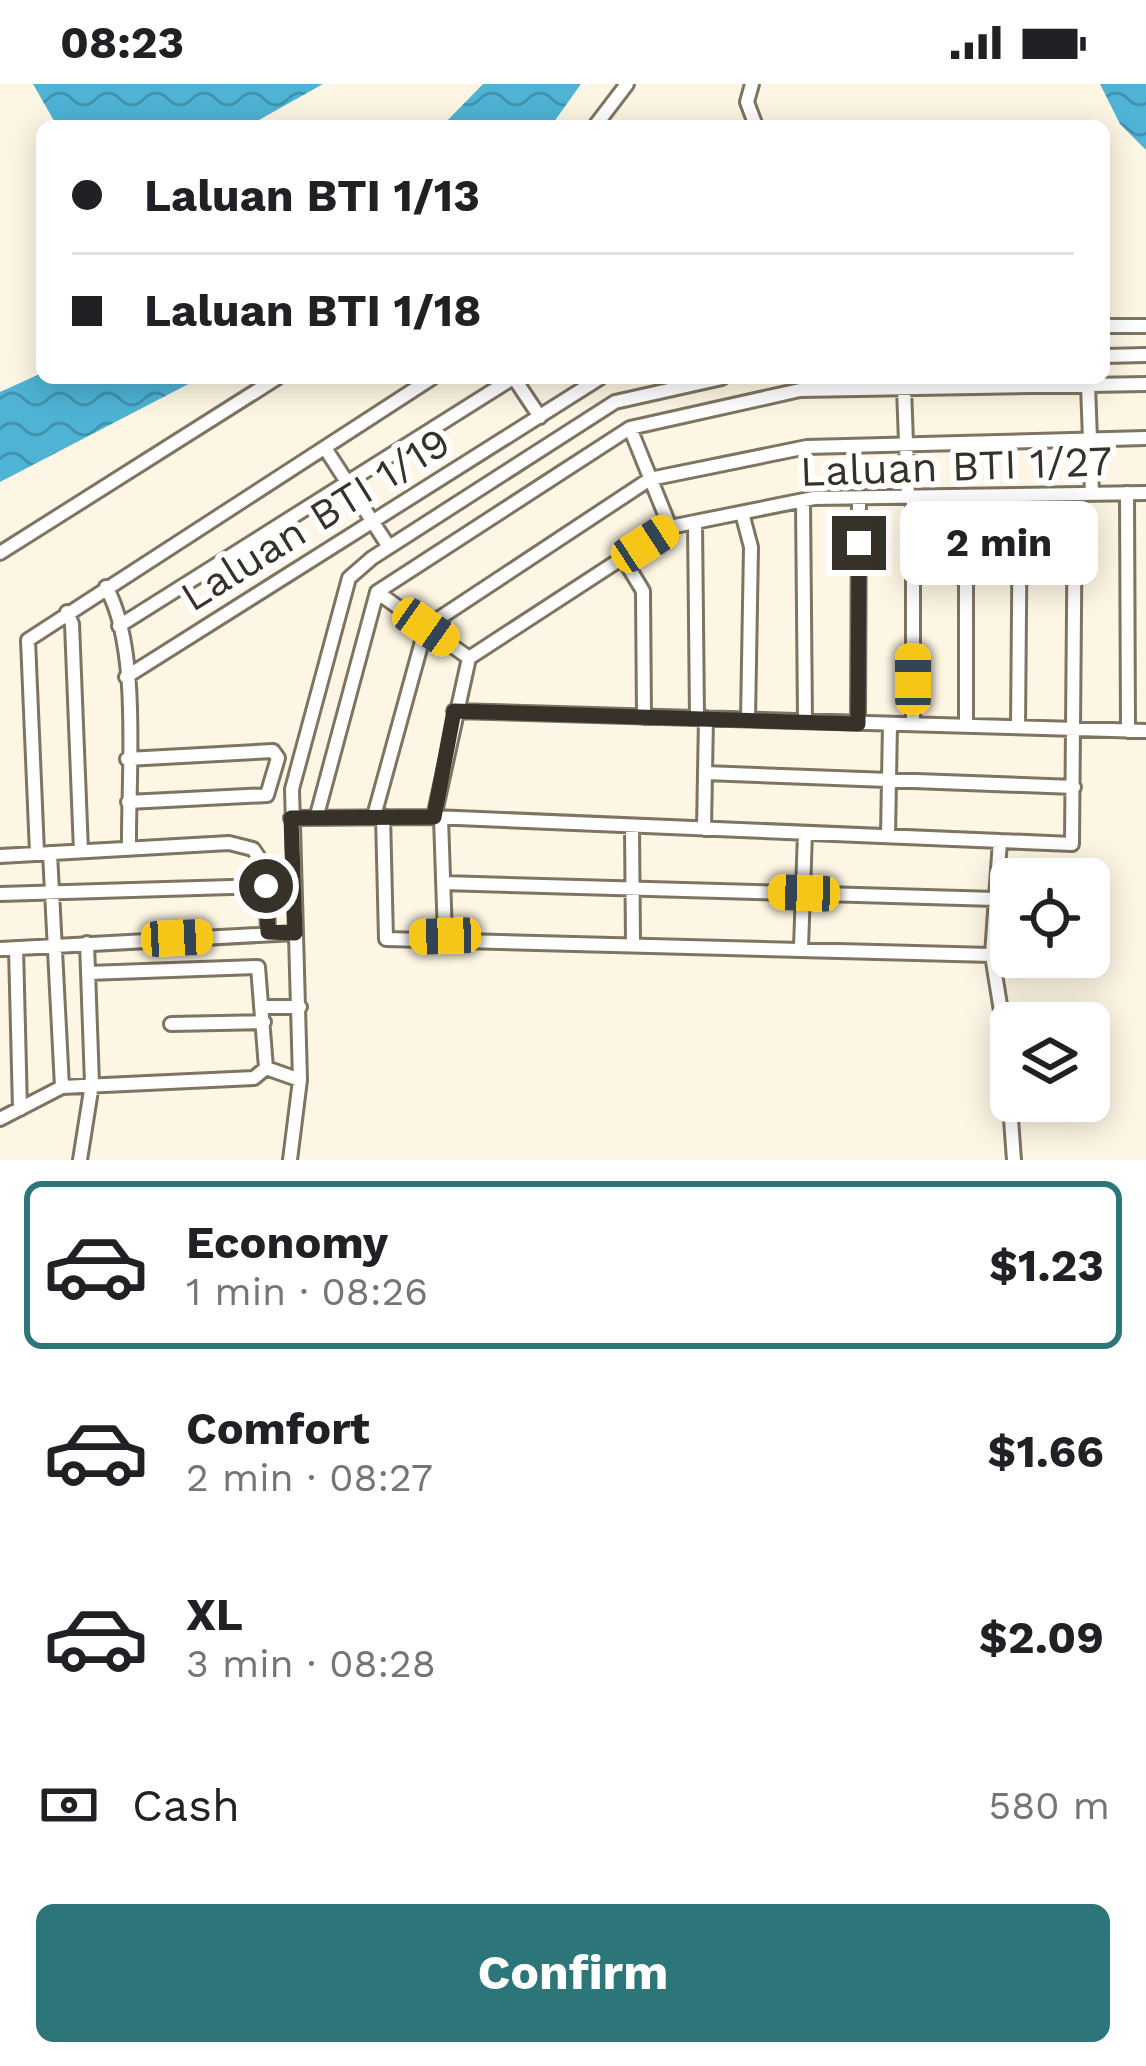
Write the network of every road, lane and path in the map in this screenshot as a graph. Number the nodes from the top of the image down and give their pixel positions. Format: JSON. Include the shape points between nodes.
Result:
{"nodes":[{"id":1,"x":627,"y":84,"type":"edge"},
{"id":2,"x":752,"y":84,"type":"edge"},
{"id":3,"x":600,"y":120,"type":"edge"},
{"id":4,"x":753,"y":120,"type":"edge"},
{"id":5,"x":1110,"y":326,"type":"edge"},
{"id":6,"x":1146,"y":326,"type":"edge"},
{"id":7,"x":1146,"y":355,"type":"edge"},
{"id":8,"x":1110,"y":356,"type":"edge"},
{"id":9,"x":268,"y":384,"type":"edge"},
{"id":10,"x":423,"y":384,"type":"edge"},
{"id":11,"x":505,"y":384,"type":"edge"},
{"id":12,"x":518,"y":384,"type":"edge"},
{"id":13,"x":591,"y":384,"type":"edge"},
{"id":14,"x":695,"y":384,"type":"edge"},
{"id":15,"x":1146,"y":384,"type":"edge"},
{"id":16,"x":1088,"y":385,"type":"junction"},
{"id":17,"x":904,"y":388,"type":"junction"},
{"id":18,"x":540,"y":417,"type":"junction"},
{"id":19,"x":630,"y":428,"type":"junction"},
{"id":20,"x":1146,"y":438,"type":"edge"},
{"id":21,"x":1091,"y":440,"type":"junction"},
{"id":22,"x":907,"y":445,"type":"junction"},
{"id":23,"x":325,"y":448,"type":"junction"},
{"id":24,"x":650,"y":479,"type":"junction"},
{"id":25,"x":349,"y":484,"type":"junction"},
{"id":26,"x":1146,"y":493,"type":"edge"},
{"id":27,"x":1092,"y":494,"type":"junction"},
{"id":28,"x":1127,"y":494,"type":"junction"},
{"id":29,"x":1020,"y":495,"type":"junction"},
{"id":30,"x":1075,"y":495,"type":"junction"},
{"id":31,"x":966,"y":496,"type":"junction"},
{"id":32,"x":910,"y":497,"type":"junction"},
{"id":33,"x":859,"y":498,"type":"junction"},
{"id":34,"x":803,"y":501,"type":"junction"},
{"id":35,"x":742,"y":513,"type":"junction"},
{"id":36,"x":373,"y":521,"type":"junction"},
{"id":37,"x":695,"y":522,"type":"junction"},
{"id":38,"x":670,"y":527,"type":"junction"},
{"id":39,"x":389,"y":547,"type":"junction"},
{"id":40,"x":0,"y":553,"type":"edge"},
{"id":41,"x":623,"y":558,"type":"junction"},
{"id":42,"x":106,"y":587,"type":"junction"},
{"id":43,"x":377,"y":592,"type":"junction"},
{"id":44,"x":67,"y":612,"type":"junction"},
{"id":45,"x":119,"y":626,"type":"junction"},
{"id":46,"x":426,"y":627,"type":"junction"},
{"id":47,"x":469,"y":658,"type":"junction"},
{"id":48,"x":126,"y":676,"type":"junction"},
{"id":49,"x":454,"y":711,"type":"junction"},
{"id":50,"x":644,"y":717,"type":"junction"},
{"id":51,"x":701,"y":718,"type":"junction"},
{"id":52,"x":748,"y":719,"type":"junction"},
{"id":53,"x":805,"y":721,"type":"junction"},
{"id":54,"x":858,"y":724,"type":"junction"},
{"id":55,"x":890,"y":724,"type":"junction"},
{"id":56,"x":913,"y":724,"type":"junction"},
{"id":57,"x":966,"y":725,"type":"junction"},
{"id":58,"x":1018,"y":727,"type":"junction"},
{"id":59,"x":1075,"y":728,"type":"junction"},
{"id":60,"x":1128,"y":731,"type":"junction"},
{"id":61,"x":1146,"y":731,"type":"edge"},
{"id":62,"x":127,"y":759,"type":"junction"},
{"id":63,"x":705,"y":773,"type":"junction"},
{"id":64,"x":889,"y":780,"type":"junction"},
{"id":65,"x":1074,"y":787,"type":"junction"},
{"id":66,"x":128,"y":802,"type":"junction"},
{"id":67,"x":316,"y":815,"type":"junction"},
{"id":68,"x":379,"y":816,"type":"junction"},
{"id":69,"x":291,"y":818,"type":"junction"},
{"id":70,"x":438,"y":818,"type":"junction"},
{"id":71,"x":632,"y":826,"type":"junction"},
{"id":72,"x":704,"y":829,"type":"junction"},
{"id":73,"x":805,"y":833,"type":"junction"},
{"id":74,"x":888,"y":836,"type":"junction"},
{"id":75,"x":1000,"y":841,"type":"junction"},
{"id":76,"x":129,"y":848,"type":"junction"},
{"id":77,"x":81,"y":851,"type":"junction"},
{"id":78,"x":43,"y":853,"type":"junction"},
{"id":79,"x":0,"y":856,"type":"edge"},
{"id":80,"x":999,"y":858,"type":"edge"},
{"id":81,"x":443,"y":883,"type":"junction"},
{"id":82,"x":266,"y":886,"type":"junction"},
{"id":83,"x":633,"y":888,"type":"junction"},
{"id":84,"x":52,"y":893,"type":"junction"},
{"id":85,"x":804,"y":893,"type":"junction"},
{"id":86,"x":0,"y":894,"type":"edge"},
{"id":87,"x":990,"y":899,"type":"edge"},
{"id":88,"x":268,"y":932,"type":"junction"},
{"id":89,"x":295,"y":933,"type":"junction"},
{"id":90,"x":445,"y":936,"type":"junction"},
{"id":91,"x":87,"y":943,"type":"junction"},
{"id":92,"x":633,"y":943,"type":"junction"},
{"id":93,"x":54,"y":945,"type":"junction"},
{"id":94,"x":16,"y":948,"type":"junction"},
{"id":95,"x":801,"y":948,"type":"junction"},
{"id":96,"x":0,"y":949,"type":"edge"},
{"id":97,"x":990,"y":955,"type":"edge"},
{"id":98,"x":88,"y":973,"type":"junction"},
{"id":99,"x":996,"y":978,"type":"edge"},
{"id":100,"x":300,"y":1007,"type":"junction"},
{"id":101,"x":264,"y":1014,"type":"junction"},
{"id":102,"x":171,"y":1024,"type":"dead end"},
{"id":103,"x":266,"y":1068,"type":"junction"},
{"id":104,"x":301,"y":1080,"type":"junction"},
{"id":105,"x":92,"y":1084,"type":"junction"},
{"id":106,"x":62,"y":1087,"type":"junction"},
{"id":107,"x":20,"y":1108,"type":"junction"},
{"id":108,"x":0,"y":1119,"type":"edge"},
{"id":109,"x":80,"y":1160,"type":"edge"},
{"id":110,"x":290,"y":1160,"type":"edge"},
{"id":111,"x":1014,"y":1160,"type":"edge"}],
"edges":[{"from":1,"to":3,"type":"street"},
{"from":2,"to":4,"type":"street"},
{"from":5,"to":6,"type":"street"},
{"from":7,"to":8,"type":"street"},
{"from":9,"to":40,"type":"street"},
{"from":10,"to":23,"type":"street"},
{"from":11,"to":25,"type":"street"},
{"from":12,"to":18,"type":"street"},
{"from":13,"to":18,"type":"street","name":"Laluan BTI 1/19"},
{"from":14,"to":39,"type":"street","via":[[615,402]]},
{"from":15,"to":16,"type":"street"},
{"from":16,"to":17,"type":"street"},
{"from":16,"to":21,"type":"street"},
{"from":17,"to":19,"type":"street","via":[[800,390]]},
{"from":17,"to":22,"type":"street"},
{"from":18,"to":36,"type":"street","name":"Laluan BTI 1/19"},
{"from":19,"to":24,"type":"street"},
{"from":19,"to":43,"type":"street"},
{"from":20,"to":21,"type":"street"},
{"from":21,"to":22,"type":"street"},
{"from":21,"to":27,"type":"street"},
{"from":22,"to":24,"type":"street","via":[[807,447]]},
{"from":22,"to":32,"type":"street"},
{"from":23,"to":25,"type":"street"},
{"from":23,"to":42,"type":"street"},
{"from":24,"to":38,"type":"street"},
{"from":24,"to":46,"type":"street"},
{"from":25,"to":36,"type":"street"},
{"from":25,"to":45,"type":"street"},
{"from":26,"to":28,"type":"street","name":"Laluan BTI 1/27"},
{"from":27,"to":28,"type":"street","name":"Laluan BTI 1/27"},
{"from":27,"to":30,"type":"street","name":"Laluan BTI 1/27"},
{"from":28,"to":60,"type":"street"},
{"from":29,"to":30,"type":"street","name":"Laluan BTI 1/27"},
{"from":29,"to":31,"type":"street","name":"Laluan BTI 1/27"},
{"from":29,"to":58,"type":"street"},
{"from":30,"to":59,"type":"street"},
{"from":31,"to":32,"type":"street","name":"Laluan BTI 1/27"},
{"from":31,"to":57,"type":"street"},
{"from":32,"to":33,"type":"street","name":"Laluan BTI 1/27"},
{"from":32,"to":56,"type":"street"},
{"from":33,"to":34,"type":"street","name":"Laluan BTI 1/27"},
{"from":33,"to":54,"type":"street"},
{"from":34,"to":35,"type":"street","name":"Laluan BTI 1/27"},
{"from":34,"to":53,"type":"street"},
{"from":35,"to":37,"type":"street","name":"Laluan BTI 1/27"},
{"from":35,"to":52,"type":"street","via":[[751,547]]},
{"from":36,"to":39,"type":"street"},
{"from":36,"to":48,"type":"street","name":"Laluan BTI 1/19"},
{"from":37,"to":38,"type":"street","name":"Laluan BTI 1/27"},
{"from":37,"to":51,"type":"street"},
{"from":38,"to":41,"type":"street","name":"Laluan BTI 1/27"},
{"from":39,"to":69,"type":"street","via":[[350,578]]},
{"from":41,"to":47,"type":"street","name":"Laluan BTI 1/27"},
{"from":41,"to":50,"type":"street","via":[[643,591]]},
{"from":42,"to":44,"type":"street"},
{"from":42,"to":45,"type":"street"},
{"from":43,"to":46,"type":"street"},
{"from":43,"to":67,"type":"street"},
{"from":44,"to":77,"type":"street"},
{"from":44,"to":78,"type":"street","via":[[28,640]]},
{"from":45,"to":48,"type":"street"},
{"from":46,"to":47,"type":"street"},
{"from":46,"to":68,"type":"street"},
{"from":47,"to":49,"type":"street"},
{"from":48,"to":62,"type":"street"},
{"from":49,"to":50,"type":"street"},
{"from":49,"to":70,"type":"street"},
{"from":50,"to":51,"type":"street"},
{"from":51,"to":52,"type":"street"},
{"from":51,"to":63,"type":"street"},
{"from":52,"to":53,"type":"street"},
{"from":53,"to":54,"type":"street"},
{"from":54,"to":55,"type":"street"},
{"from":55,"to":56,"type":"street"},
{"from":55,"to":64,"type":"street"},
{"from":56,"to":57,"type":"street"},
{"from":57,"to":58,"type":"street"},
{"from":58,"to":59,"type":"street"},
{"from":59,"to":60,"type":"street"},
{"from":59,"to":65,"type":"street"},
{"from":60,"to":61,"type":"street"},
{"from":62,"to":66,"type":"street"},
{"from":62,"to":66,"type":"street","via":[[278,754],[267,795]]},
{"from":63,"to":64,"type":"street"},
{"from":63,"to":72,"type":"street"},
{"from":64,"to":65,"type":"street"},
{"from":64,"to":74,"type":"street"},
{"from":65,"to":75,"type":"street","via":[[1072,844]]},
{"from":66,"to":76,"type":"street"},
{"from":67,"to":68,"type":"street"},
{"from":67,"to":69,"type":"street"},
{"from":68,"to":70,"type":"street"},
{"from":68,"to":90,"type":"street","via":[[386,938]]},
{"from":69,"to":89,"type":"street"},
{"from":70,"to":71,"type":"street"},
{"from":70,"to":81,"type":"street"},
{"from":71,"to":72,"type":"street"},
{"from":71,"to":83,"type":"street"},
{"from":72,"to":73,"type":"street"},
{"from":73,"to":74,"type":"street"},
{"from":73,"to":85,"type":"street"},
{"from":74,"to":75,"type":"street"},
{"from":75,"to":80,"type":"street"},
{"from":76,"to":77,"type":"street"},
{"from":76,"to":82,"type":"street","via":[[253,849]]},
{"from":77,"to":78,"type":"street"},
{"from":78,"to":79,"type":"street"},
{"from":78,"to":84,"type":"street"},
{"from":81,"to":83,"type":"street"},
{"from":81,"to":90,"type":"street"},
{"from":82,"to":84,"type":"street"},
{"from":82,"to":88,"type":"street"},
{"from":83,"to":85,"type":"street"},
{"from":83,"to":92,"type":"street"},
{"from":84,"to":86,"type":"street"},
{"from":84,"to":93,"type":"street"},
{"from":85,"to":87,"type":"street"},
{"from":85,"to":95,"type":"street"},
{"from":88,"to":89,"type":"street"},
{"from":88,"to":91,"type":"street"},
{"from":89,"to":100,"type":"street"},
{"from":90,"to":92,"type":"street"},
{"from":91,"to":93,"type":"street"},
{"from":91,"to":98,"type":"street"},
{"from":92,"to":95,"type":"street"},
{"from":93,"to":94,"type":"street"},
{"from":93,"to":106,"type":"street"},
{"from":94,"to":96,"type":"street"},
{"from":94,"to":107,"type":"street"},
{"from":95,"to":97,"type":"street"},
{"from":98,"to":101,"type":"street","via":[[250,964],[262,973]]},
{"from":98,"to":105,"type":"street"},
{"from":99,"to":111,"type":"street"},
{"from":100,"to":101,"type":"street"},
{"from":100,"to":104,"type":"street"},
{"from":101,"to":102,"type":"street"},
{"from":101,"to":103,"type":"street"},
{"from":103,"to":104,"type":"street"},
{"from":103,"to":105,"type":"street","via":[[254,1078]]},
{"from":104,"to":110,"type":"street"},
{"from":105,"to":106,"type":"street"},
{"from":105,"to":109,"type":"street"},
{"from":106,"to":107,"type":"street"},
{"from":107,"to":108,"type":"street"}]}
